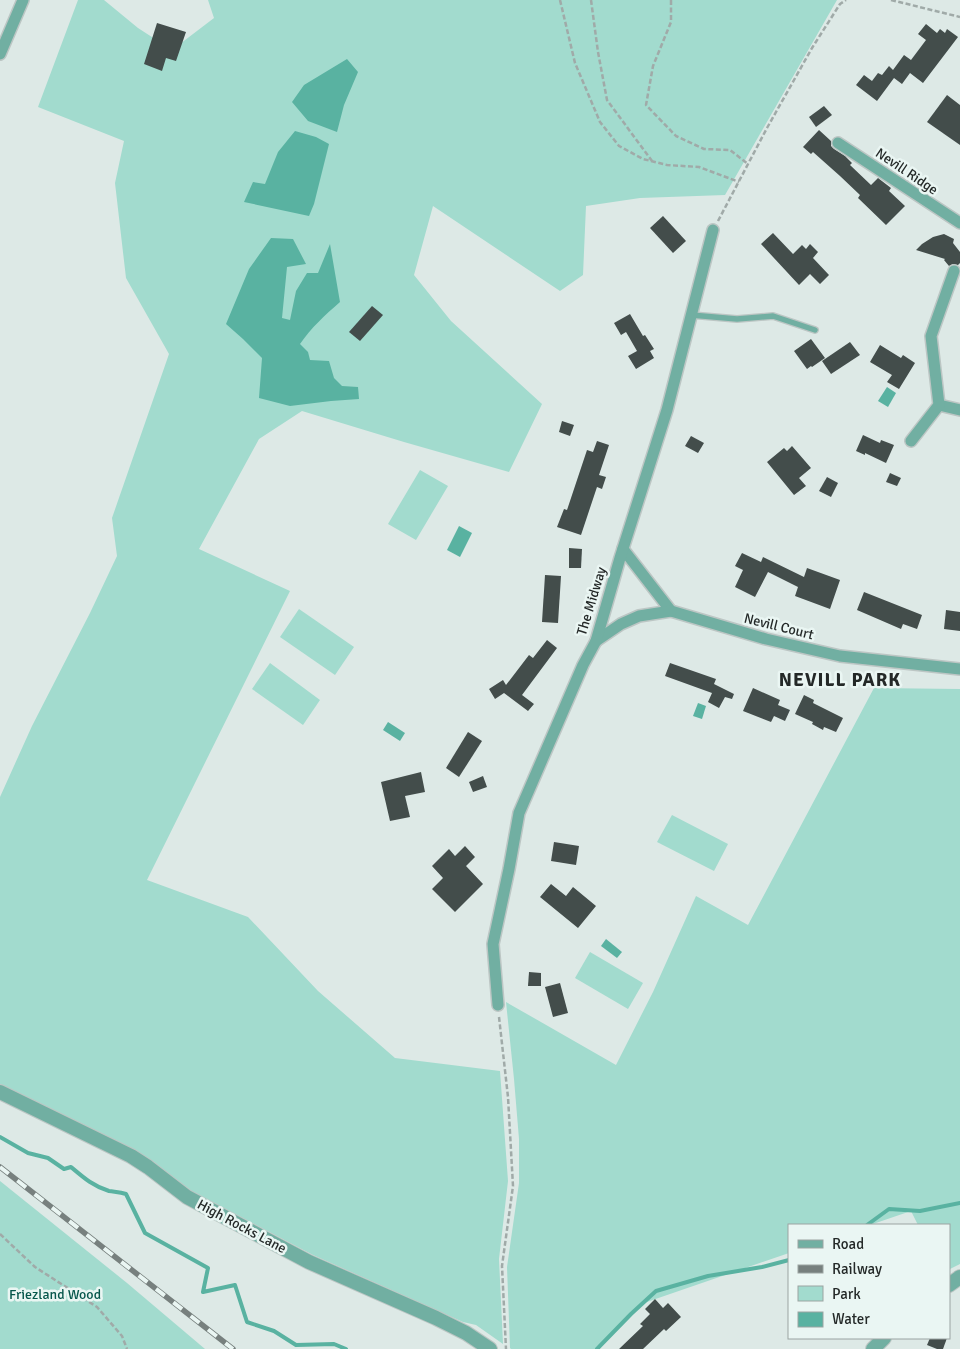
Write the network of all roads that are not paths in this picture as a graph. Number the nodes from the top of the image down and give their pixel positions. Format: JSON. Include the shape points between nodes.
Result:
{"nodes":[{"id":1,"x":23,"y":0,"type":"edge"},
{"id":2,"x":0,"y":54,"type":"edge"},
{"id":3,"x":838,"y":143,"type":"dead end"},
{"id":4,"x":960,"y":223,"type":"edge"},
{"id":5,"x":713,"y":230,"type":"road end"},
{"id":6,"x":954,"y":271,"type":"dead end"},
{"id":7,"x":692,"y":315,"type":"junction"},
{"id":8,"x":814,"y":330,"type":"dead end"},
{"id":9,"x":939,"y":405,"type":"junction"},
{"id":10,"x":960,"y":410,"type":"edge"},
{"id":11,"x":912,"y":441,"type":"dead end"},
{"id":12,"x":624,"y":549,"type":"junction"},
{"id":13,"x":671,"y":611,"type":"junction"},
{"id":14,"x":596,"y":641,"type":"junction"},
{"id":15,"x":960,"y":669,"type":"edge"},
{"id":16,"x":498,"y":1005,"type":"road end"},
{"id":17,"x":0,"y":1092,"type":"edge"},
{"id":18,"x":883,"y":1339,"type":"edge"},
{"id":19,"x":490,"y":1349,"type":"edge"},
{"id":20,"x":873,"y":1349,"type":"edge"}],
"edges":[{"from":1,"to":2,"type":"street"},
{"from":3,"to":4,"type":"street","name":"Nevill Ridge"},
{"from":5,"to":7,"type":"street","name":"The Midway"},
{"from":6,"to":9,"type":"street","via":[[931,336]]},
{"from":7,"to":8,"type":"lane","via":[[737,319],[773,316]]},
{"from":7,"to":12,"type":"street","name":"The Midway","via":[[667,410]]},
{"from":9,"to":10,"type":"street"},
{"from":9,"to":11,"type":"street"},
{"from":12,"to":13,"type":"street"},
{"from":12,"to":14,"type":"street","name":"The Midway"},
{"from":13,"to":14,"type":"street","via":[[639,616]]},
{"from":13,"to":15,"type":"street","name":"Nevill Court","via":[[766,640],[840,656]]},
{"from":14,"to":16,"type":"street","name":"The Midway","via":[[519,813],[493,944]]},
{"from":17,"to":19,"type":"street","name":"High Rocks Lane","via":[[124,1153],[187,1197],[309,1262],[436,1318]]},
{"from":18,"to":20,"type":"street"}]}
